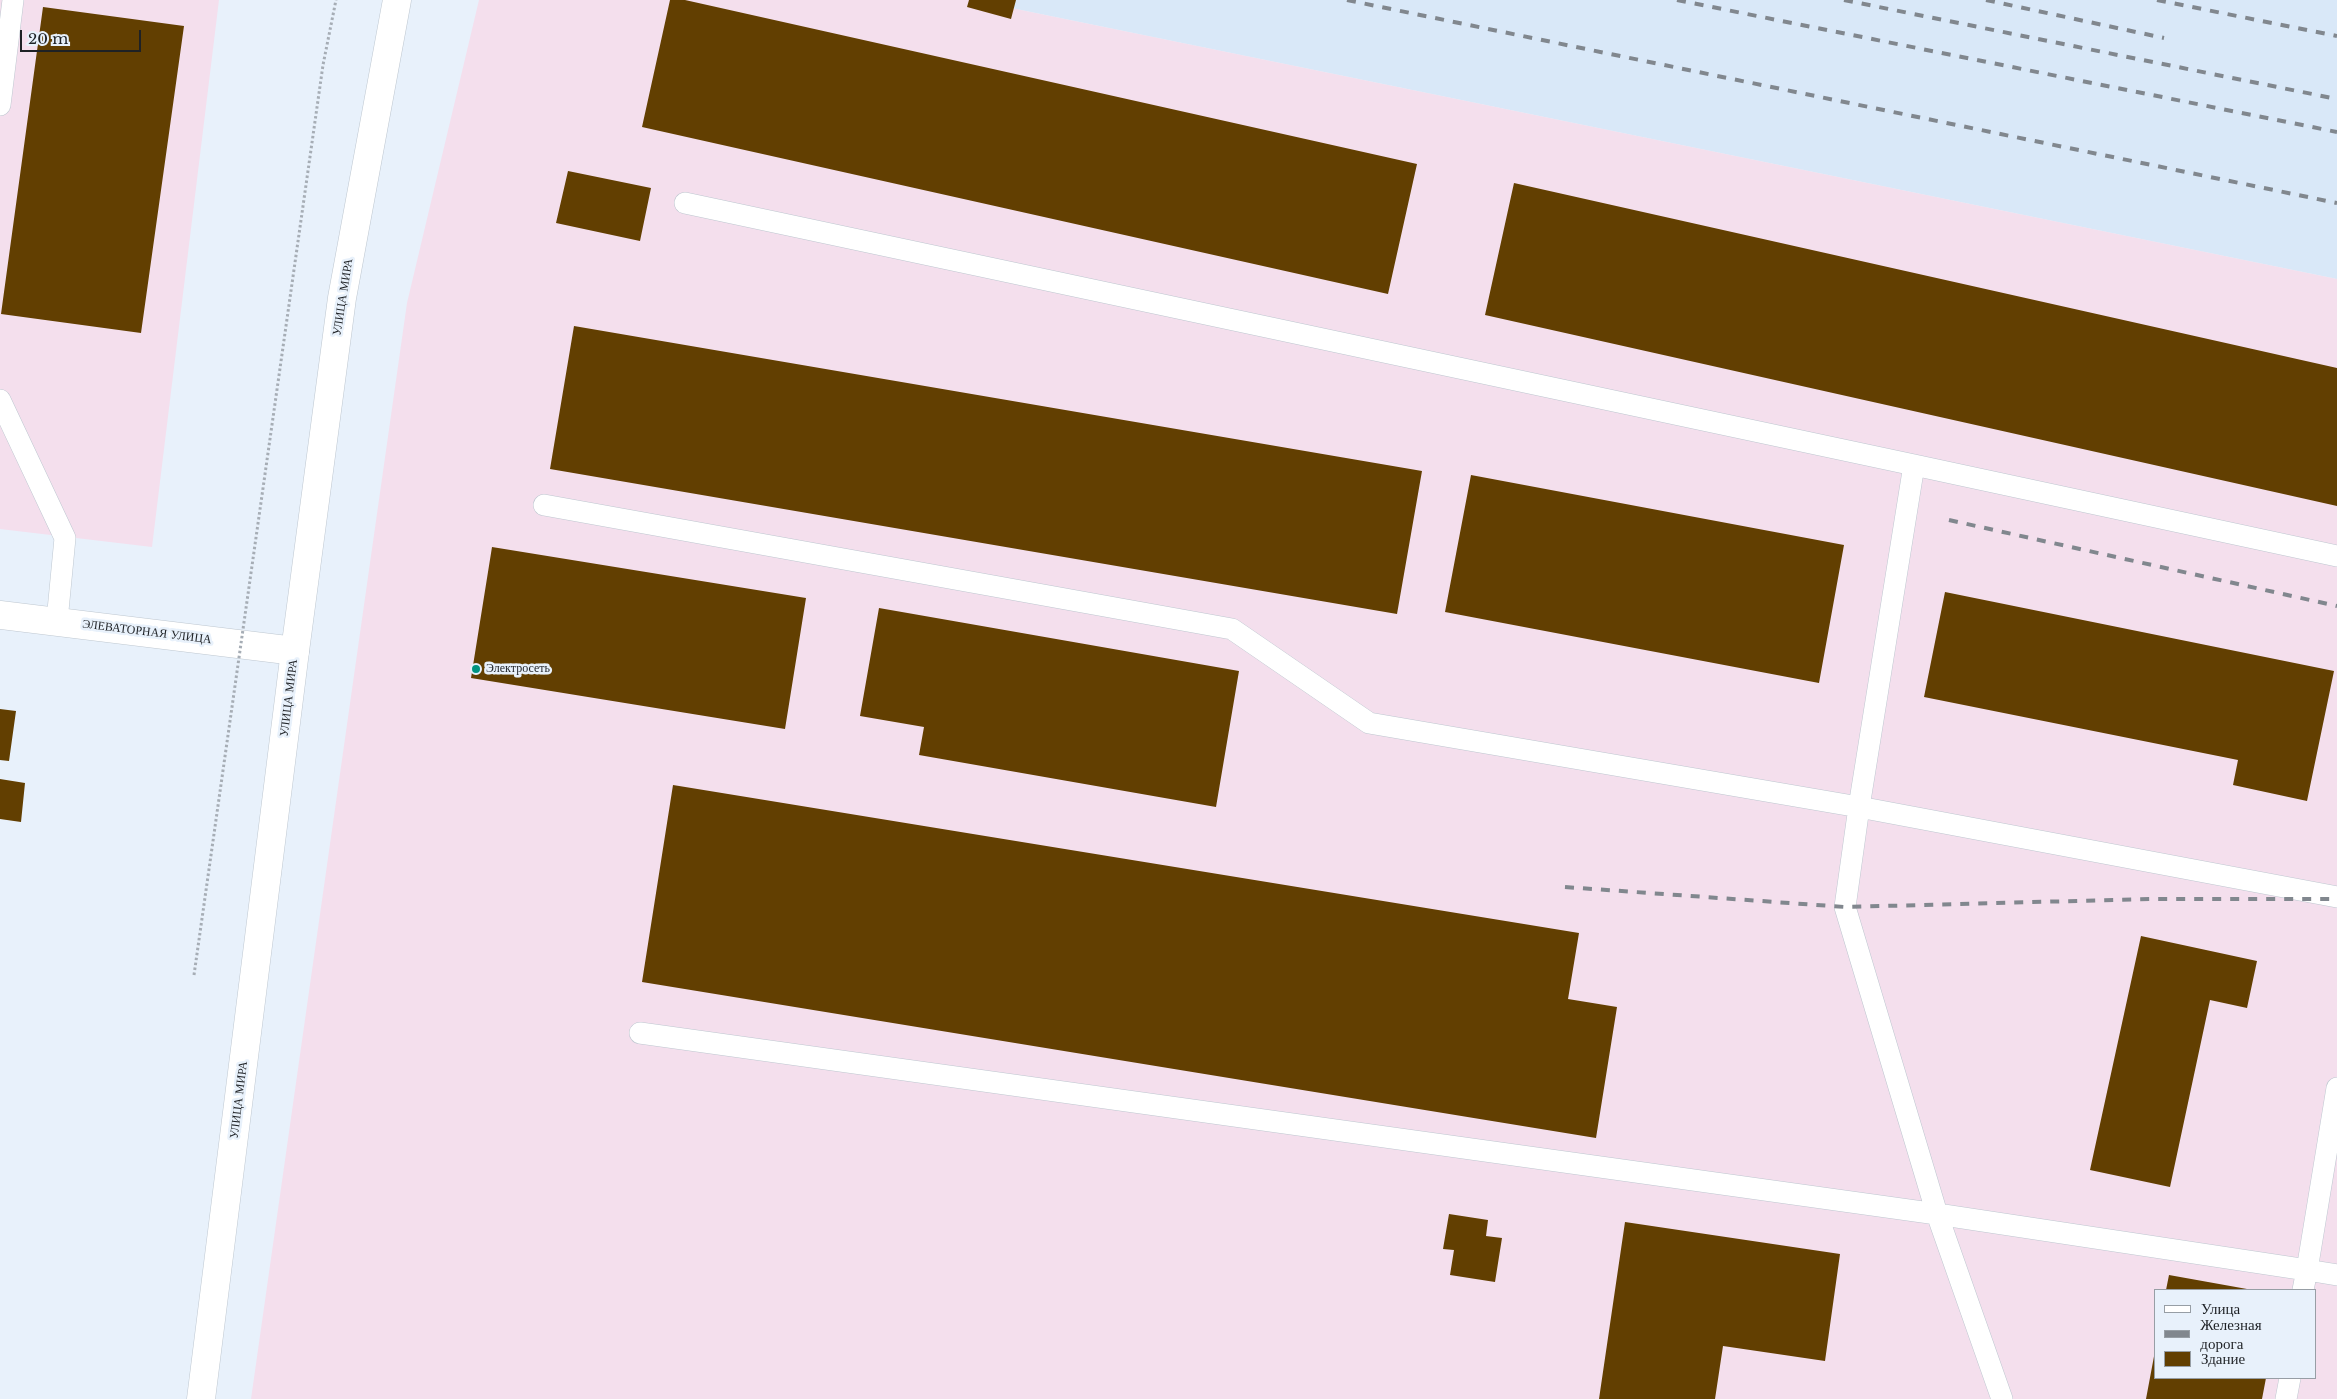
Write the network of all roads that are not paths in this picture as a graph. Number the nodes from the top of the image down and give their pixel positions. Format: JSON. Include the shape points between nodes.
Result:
{"nodes":[{"id":1,"x":13,"y":0,"type":"edge"},
{"id":2,"x":397,"y":0,"type":"edge"},
{"id":3,"x":0,"y":105,"type":"edge"},
{"id":4,"x":685,"y":203,"type":"dead end"},
{"id":5,"x":0,"y":400,"type":"edge"},
{"id":6,"x":1914,"y":465,"type":"junction"},
{"id":7,"x":544,"y":505,"type":"dead end"},
{"id":8,"x":2337,"y":556,"type":"edge"},
{"id":9,"x":0,"y":615,"type":"edge"},
{"id":10,"x":57,"y":621,"type":"junction"},
{"id":11,"x":294,"y":651,"type":"junction"},
{"id":12,"x":1859,"y":808,"type":"junction"},
{"id":13,"x":2337,"y":897,"type":"edge"},
{"id":14,"x":640,"y":1032,"type":"dead end"},
{"id":15,"x":2337,"y":1088,"type":"edge"},
{"id":16,"x":1937,"y":1214,"type":"junction"},
{"id":17,"x":2337,"y":1275,"type":"edge"},
{"id":18,"x":2305,"y":1280,"type":"edge"},
{"id":19,"x":2290,"y":1379,"type":"edge"},
{"id":20,"x":202,"y":1399,"type":"edge"},
{"id":21,"x":2002,"y":1399,"type":"edge"},
{"id":22,"x":2286,"y":1399,"type":"edge"}],
"edges":[{"from":1,"to":3,"type":"lane"},
{"from":2,"to":11,"type":"main road","name":"УЛИЦА МИРА","via":[[342,298]]},
{"from":4,"to":6,"type":"lane"},
{"from":5,"to":10,"type":"lane","via":[[65,538]]},
{"from":6,"to":8,"type":"lane"},
{"from":6,"to":12,"type":"lane"},
{"from":7,"to":12,"type":"lane","via":[[1232,629],[1369,723]]},
{"from":9,"to":10,"type":"main road","name":"ЭЛЕВАТОРНАЯ УЛИЦА"},
{"from":10,"to":11,"type":"main road","name":"ЭЛЕВАТОРНАЯ УЛИЦА"},
{"from":11,"to":20,"type":"main road","name":"УЛИЦА МИРА"},
{"from":12,"to":13,"type":"lane"},
{"from":12,"to":16,"type":"lane","via":[[1845,907]]},
{"from":14,"to":16,"type":"lane"},
{"from":15,"to":18,"type":"lane"},
{"from":16,"to":18,"type":"lane"},
{"from":16,"to":21,"type":"lane"},
{"from":17,"to":18,"type":"lane"},
{"from":19,"to":22,"type":"lane"}]}
